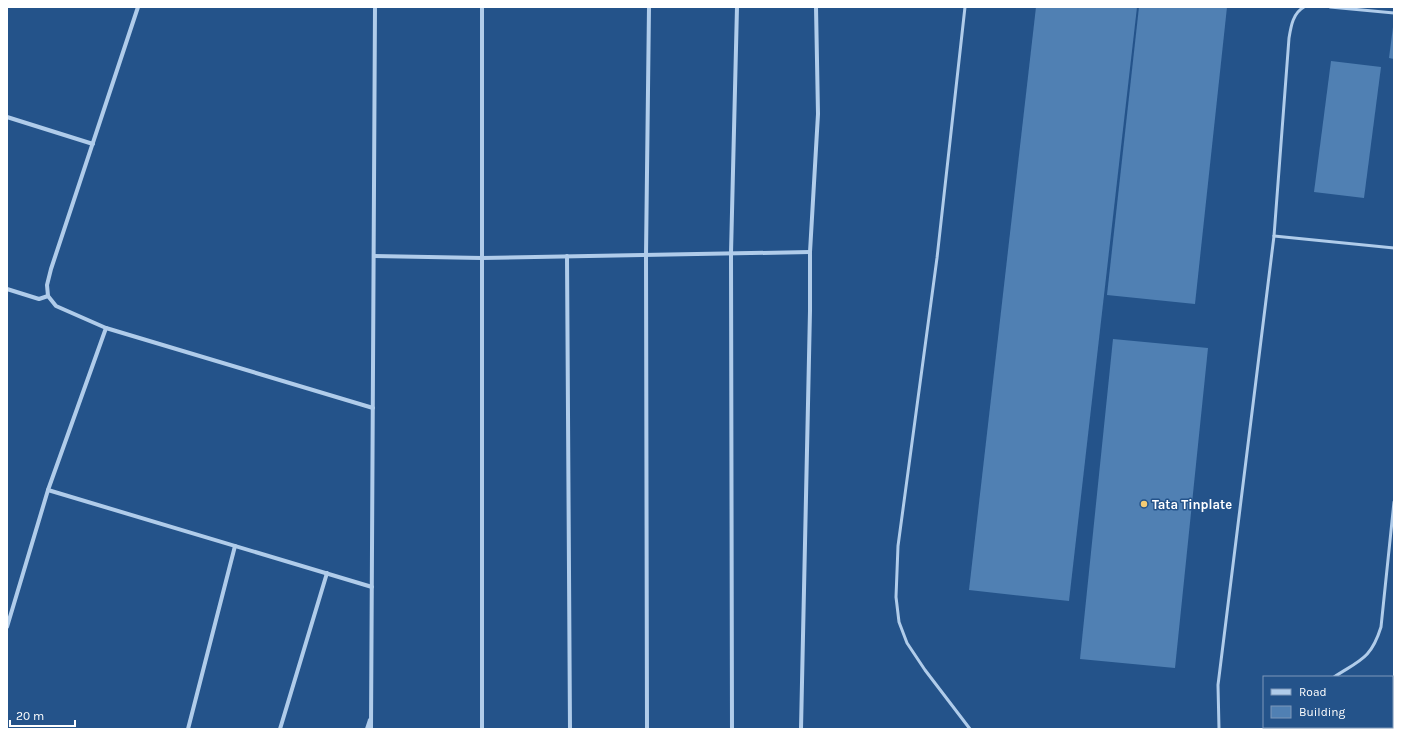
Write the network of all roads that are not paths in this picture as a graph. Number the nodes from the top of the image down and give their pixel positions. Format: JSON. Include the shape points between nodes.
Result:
{"nodes":[{"id":1,"x":138,"y":7,"type":"edge"},
{"id":2,"x":375,"y":7,"type":"edge"},
{"id":3,"x":482,"y":7,"type":"edge"},
{"id":4,"x":649,"y":7,"type":"edge"},
{"id":5,"x":737,"y":7,"type":"edge"},
{"id":6,"x":816,"y":7,"type":"edge"},
{"id":7,"x":965,"y":7,"type":"edge"},
{"id":8,"x":1304,"y":7,"type":"edge"},
{"id":9,"x":1330,"y":7,"type":"edge"},
{"id":10,"x":1394,"y":13,"type":"edge"},
{"id":11,"x":7,"y":117,"type":"edge"},
{"id":12,"x":93,"y":144,"type":"junction"},
{"id":13,"x":1274,"y":236,"type":"junction"},
{"id":14,"x":1394,"y":248,"type":"edge"},
{"id":15,"x":810,"y":252,"type":"junction"},
{"id":16,"x":731,"y":253,"type":"junction"},
{"id":17,"x":646,"y":255,"type":"junction"},
{"id":18,"x":374,"y":256,"type":"junction"},
{"id":19,"x":567,"y":256,"type":"junction"},
{"id":20,"x":482,"y":258,"type":"junction"},
{"id":21,"x":7,"y":289,"type":"edge"},
{"id":22,"x":48,"y":296,"type":"junction"},
{"id":23,"x":106,"y":328,"type":"junction"},
{"id":24,"x":373,"y":408,"type":"junction"},
{"id":25,"x":48,"y":490,"type":"junction"},
{"id":26,"x":1394,"y":502,"type":"edge"},
{"id":27,"x":235,"y":546,"type":"junction"},
{"id":28,"x":327,"y":573,"type":"junction"},
{"id":29,"x":372,"y":587,"type":"junction"},
{"id":30,"x":7,"y":627,"type":"edge"},
{"id":31,"x":1336,"y":676,"type":"edge"},
{"id":32,"x":371,"y":714,"type":"junction"},
{"id":33,"x":188,"y":729,"type":"edge"},
{"id":34,"x":280,"y":729,"type":"edge"},
{"id":35,"x":367,"y":729,"type":"edge"},
{"id":36,"x":371,"y":729,"type":"edge"},
{"id":37,"x":482,"y":729,"type":"edge"},
{"id":38,"x":570,"y":729,"type":"edge"},
{"id":39,"x":647,"y":729,"type":"edge"},
{"id":40,"x":732,"y":729,"type":"edge"},
{"id":41,"x":801,"y":729,"type":"edge"},
{"id":42,"x":970,"y":729,"type":"edge"},
{"id":43,"x":1218,"y":729,"type":"edge"}],
"edges":[{"from":1,"to":12,"type":"street"},
{"from":2,"to":18,"type":"street"},
{"from":3,"to":20,"type":"street"},
{"from":4,"to":17,"type":"street"},
{"from":5,"to":16,"type":"street"},
{"from":6,"to":15,"type":"street","via":[[818,114]]},
{"from":7,"to":42,"type":"lane","via":[[937,258],[898,546],[896,597],[899,622],[907,642]]},
{"from":8,"to":13,"type":"lane","via":[[1299,10],[1292,22],[1289,38]]},
{"from":9,"to":10,"type":"lane"},
{"from":11,"to":12,"type":"street"},
{"from":12,"to":22,"type":"street","via":[[51,268],[47,285]]},
{"from":13,"to":14,"type":"lane"},
{"from":13,"to":43,"type":"lane","via":[[1218,685]]},
{"from":15,"to":16,"type":"street"},
{"from":15,"to":41,"type":"street"},
{"from":16,"to":17,"type":"street"},
{"from":16,"to":40,"type":"street"},
{"from":17,"to":19,"type":"street"},
{"from":17,"to":39,"type":"street"},
{"from":18,"to":20,"type":"street"},
{"from":18,"to":24,"type":"street"},
{"from":19,"to":20,"type":"street"},
{"from":19,"to":38,"type":"street"},
{"from":20,"to":37,"type":"street"},
{"from":21,"to":22,"type":"street","via":[[39,299]]},
{"from":22,"to":23,"type":"street","via":[[56,306]]},
{"from":23,"to":24,"type":"street"},
{"from":23,"to":25,"type":"street"},
{"from":24,"to":29,"type":"street"},
{"from":25,"to":27,"type":"street"},
{"from":25,"to":30,"type":"street"},
{"from":26,"to":31,"type":"lane","via":[[1381,627],[1376,644],[1366,658]]},
{"from":27,"to":28,"type":"street"},
{"from":27,"to":33,"type":"street"},
{"from":28,"to":29,"type":"street"},
{"from":28,"to":34,"type":"street"},
{"from":29,"to":32,"type":"street"},
{"from":32,"to":35,"type":"street"},
{"from":32,"to":36,"type":"street"}]}
